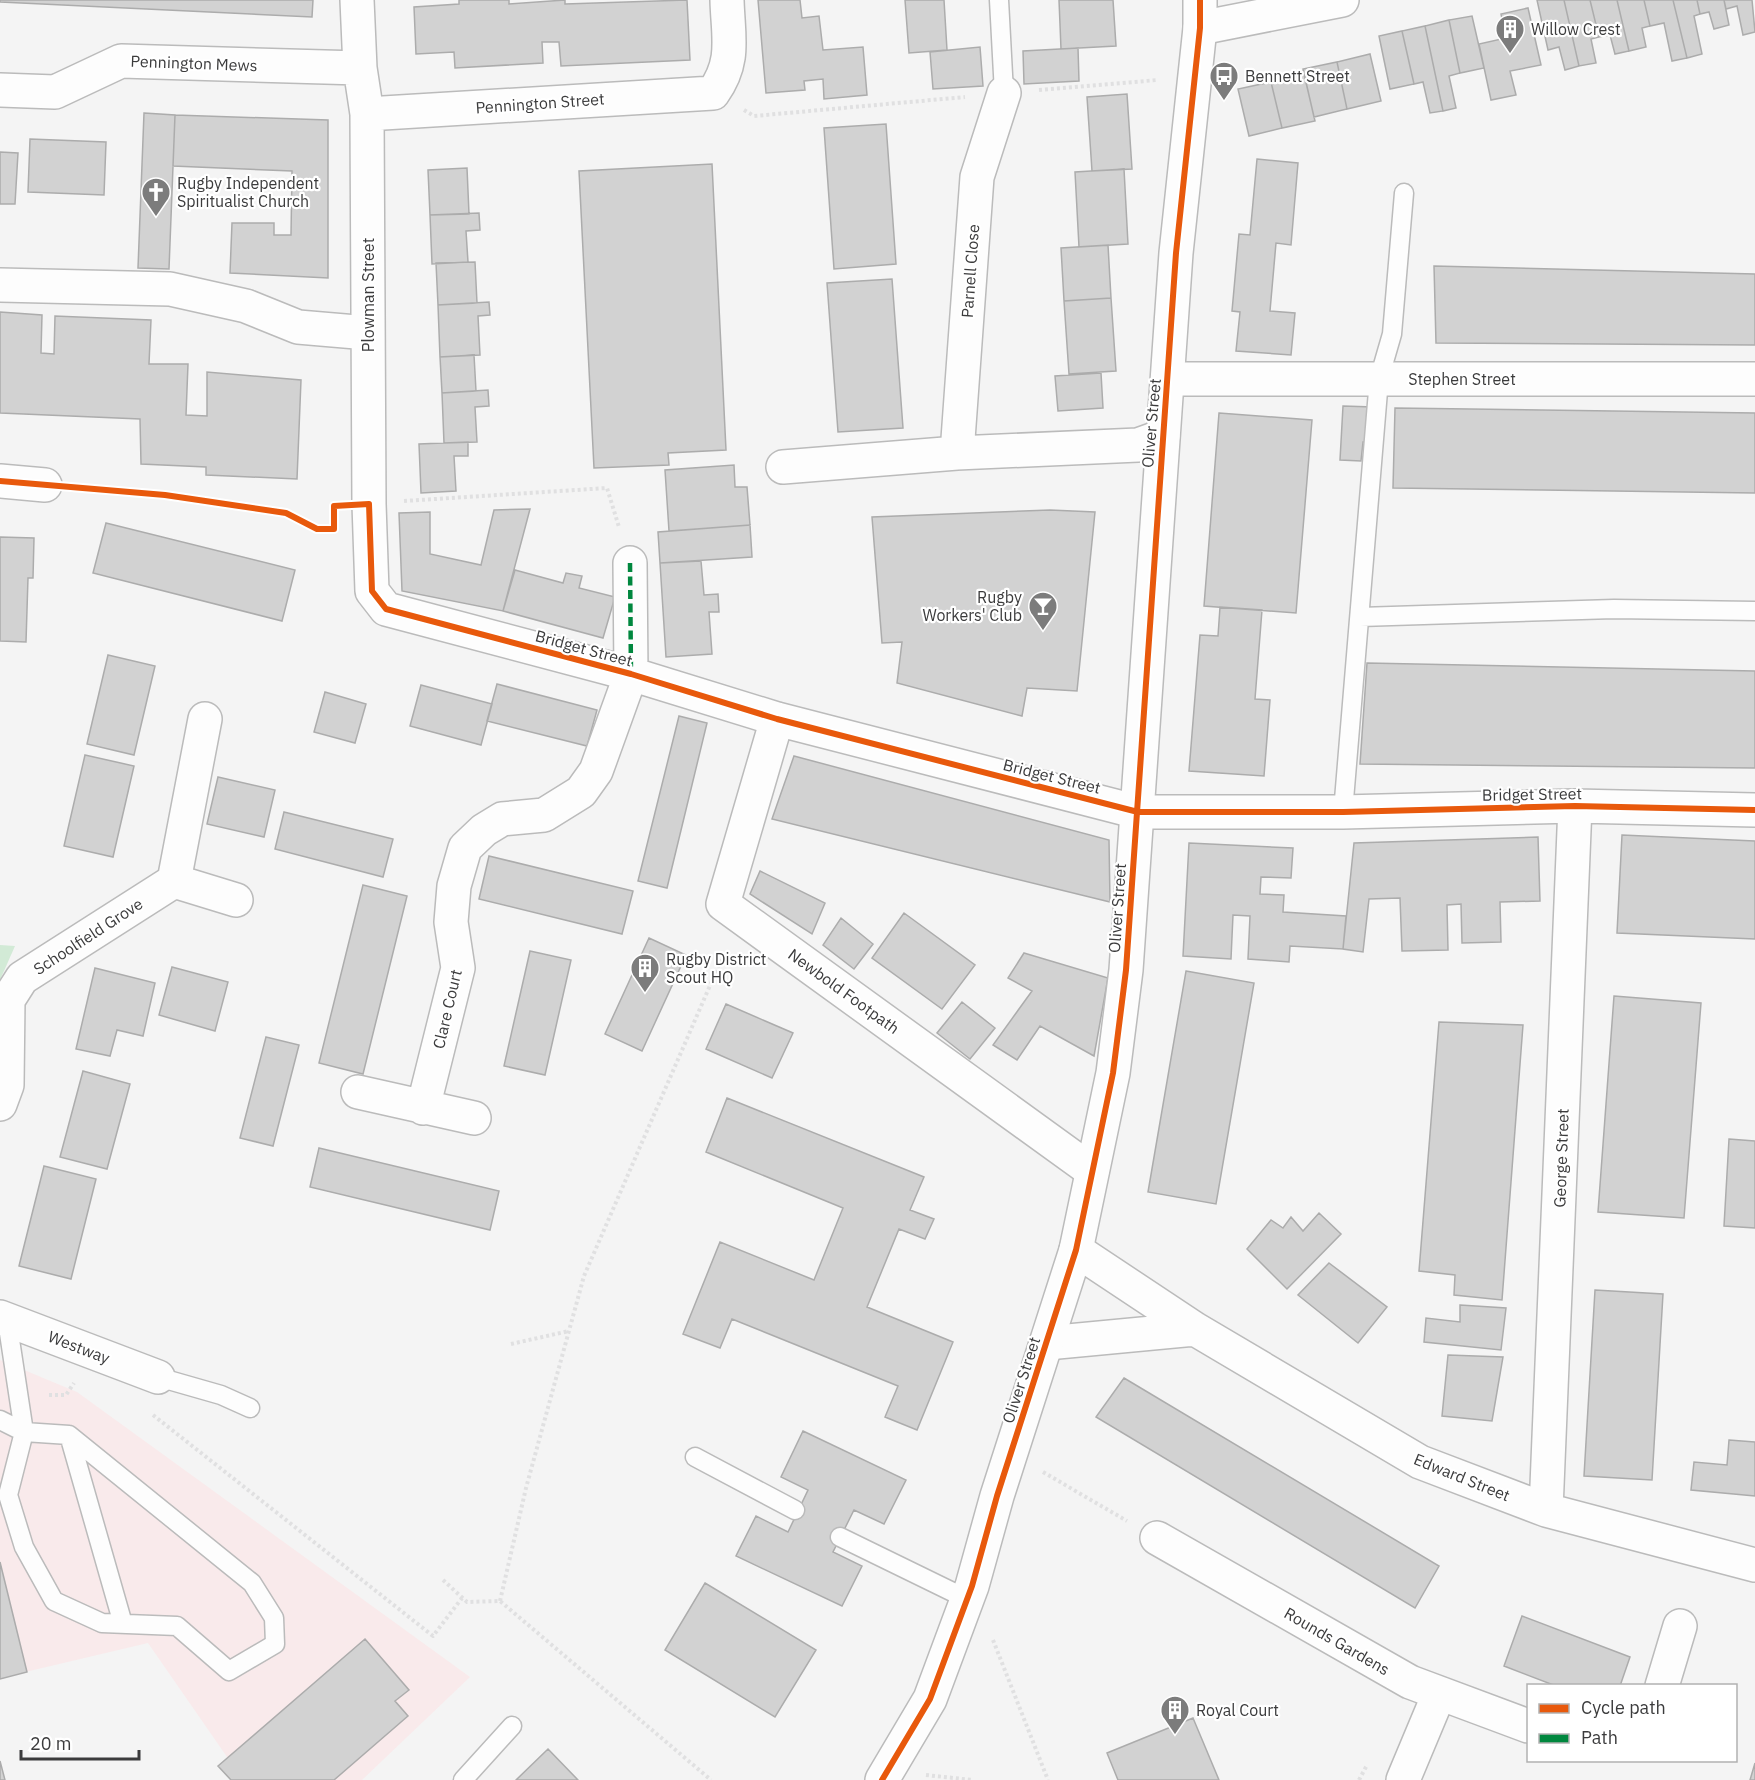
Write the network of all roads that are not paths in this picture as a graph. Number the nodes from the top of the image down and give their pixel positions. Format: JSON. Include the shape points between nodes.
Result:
{"nodes":[{"id":1,"x":357,"y":0,"type":"edge"},
{"id":2,"x":727,"y":0,"type":"edge"},
{"id":3,"x":999,"y":0,"type":"edge"},
{"id":4,"x":1342,"y":0,"type":"edge"},
{"id":5,"x":1200,"y":14,"type":"edge"},
{"id":6,"x":360,"y":68,"type":"junction"},
{"id":7,"x":0,"y":90,"type":"edge"},
{"id":8,"x":1004,"y":93,"type":"joint"},
{"id":9,"x":367,"y":114,"type":"junction"},
{"id":10,"x":1404,"y":193,"type":"dead end"},
{"id":11,"x":0,"y":285,"type":"edge"},
{"id":12,"x":368,"y":333,"type":"junction"},
{"id":13,"x":1169,"y":379,"type":"junction"},
{"id":14,"x":1379,"y":379,"type":"junction"},
{"id":15,"x":1755,"y":379,"type":"edge"},
{"id":16,"x":1163,"y":436,"type":"junction"},
{"id":17,"x":957,"y":453,"type":"junction"},
{"id":18,"x":783,"y":467,"type":"dead end"},
{"id":19,"x":0,"y":481,"type":"edge"},
{"id":20,"x":45,"y":486,"type":"dead end"},
{"id":21,"x":630,"y":563,"type":"road end"},
{"id":22,"x":372,"y":591,"type":"joint"},
{"id":23,"x":1755,"y":611,"type":"edge"},
{"id":24,"x":1360,"y":617,"type":"junction"},
{"id":25,"x":631,"y":674,"type":"junction"},
{"id":26,"x":206,"y":719,"type":"dead end"},
{"id":27,"x":777,"y":719,"type":"junction"},
{"id":28,"x":1575,"y":806,"type":"junction"},
{"id":29,"x":1755,"y":810,"type":"edge"},
{"id":30,"x":1138,"y":812,"type":"junction"},
{"id":31,"x":1343,"y":812,"type":"junction"},
{"id":32,"x":174,"y":881,"type":"junction"},
{"id":33,"x":236,"y":900,"type":"dead end"},
{"id":34,"x":358,"y":1092,"type":"dead end"},
{"id":35,"x":0,"y":1104,"type":"edge"},
{"id":36,"x":423,"y":1108,"type":"junction"},
{"id":37,"x":474,"y":1118,"type":"dead end"},
{"id":38,"x":1092,"y":1171,"type":"junction"},
{"id":39,"x":1076,"y":1250,"type":"junction"},
{"id":40,"x":4,"y":1319,"type":"edge"},
{"id":41,"x":1195,"y":1329,"type":"junction"},
{"id":42,"x":1047,"y":1343,"type":"junction"},
{"id":43,"x":158,"y":1377,"type":"joint"},
{"id":44,"x":250,"y":1408,"type":"dead end"},
{"id":45,"x":0,"y":1420,"type":"edge"},
{"id":46,"x":24,"y":1432,"type":"junction"},
{"id":47,"x":69,"y":1435,"type":"junction"},
{"id":48,"x":695,"y":1457,"type":"dead end"},
{"id":49,"x":795,"y":1510,"type":"dead end"},
{"id":50,"x":1546,"y":1510,"type":"junction"},
{"id":51,"x":840,"y":1537,"type":"dead end"},
{"id":52,"x":1157,"y":1538,"type":"road end"},
{"id":53,"x":1755,"y":1565,"type":"edge"},
{"id":54,"x":969,"y":1593,"type":"junction"},
{"id":55,"x":123,"y":1624,"type":"junction"},
{"id":56,"x":1680,"y":1626,"type":"dead end"},
{"id":57,"x":1663,"y":1684,"type":"edge"},
{"id":58,"x":1439,"y":1694,"type":"junction"},
{"id":59,"x":512,"y":1726,"type":"dead end"},
{"id":60,"x":1527,"y":1726,"type":"edge"},
{"id":61,"x":463,"y":1780,"type":"edge"},
{"id":62,"x":882,"y":1780,"type":"edge"},
{"id":63,"x":1403,"y":1780,"type":"edge"}],
"edges":[{"from":1,"to":6,"type":"street","name":"Plowman Street"},
{"from":2,"to":9,"type":"street","name":"Pennington Street","via":[[729,56],[726,75],[713,93]]},
{"from":3,"to":8,"type":"lane"},
{"from":4,"to":5,"type":"street"},
{"from":5,"to":13,"type":"street","name":"Oliver Street","via":[[1176,253]]},
{"from":6,"to":7,"type":"street","name":"Pennington Mews","via":[[121,61],[55,92]]},
{"from":6,"to":9,"type":"street","name":"Plowman Street"},
{"from":8,"to":17,"type":"street","name":"Parnell Close","via":[[977,177]]},
{"from":9,"to":12,"type":"street","name":"Plowman Street"},
{"from":10,"to":14,"type":"lane","via":[[1392,334]]},
{"from":11,"to":12,"type":"street","via":[[170,289],[246,306],[298,327]]},
{"from":12,"to":22,"type":"street","name":"Plowman Street"},
{"from":13,"to":14,"type":"street","name":"Stephen Street"},
{"from":13,"to":16,"type":"street","name":"Oliver Street"},
{"from":14,"to":15,"type":"street","name":"Stephen Street"},
{"from":14,"to":24,"type":"lane"},
{"from":16,"to":17,"type":"street","via":[[1138,445]]},
{"from":16,"to":30,"type":"street","name":"Oliver Street"},
{"from":17,"to":18,"type":"street"},
{"from":19,"to":20,"type":"street"},
{"from":21,"to":25,"type":"street"},
{"from":22,"to":25,"type":"street","name":"Bridget Street","via":[[386,609]]},
{"from":23,"to":24,"type":"lane","via":[[1614,609]]},
{"from":24,"to":31,"type":"lane"},
{"from":25,"to":27,"type":"street","name":"Bridget Street"},
{"from":25,"to":36,"type":"street","name":"Clare Court","via":[[596,771],[581,792],[544,814],[502,819],[465,848],[454,886],[451,922],[458,968]]},
{"from":26,"to":32,"type":"street"},
{"from":27,"to":30,"type":"street","name":"Bridget Street"},
{"from":27,"to":38,"type":"street","name":"Newbold Footpath","via":[[723,904]]},
{"from":28,"to":29,"type":"street","name":"Bridget Street"},
{"from":28,"to":31,"type":"street","name":"Bridget Street"},
{"from":28,"to":50,"type":"street","name":"George Street"},
{"from":30,"to":31,"type":"street","name":"Bridget Street"},
{"from":30,"to":38,"type":"street","name":"Oliver Street","via":[[1126,970],[1113,1073]]},
{"from":32,"to":33,"type":"street"},
{"from":32,"to":35,"type":"street","name":"Schoolfield Grove","via":[[22,978],[8,1000],[7,1085]]},
{"from":34,"to":36,"type":"street"},
{"from":36,"to":37,"type":"street"},
{"from":38,"to":39,"type":"street","name":"Oliver Street"},
{"from":39,"to":41,"type":"street","name":"Edward Street"},
{"from":39,"to":42,"type":"street","name":"Oliver Street"},
{"from":40,"to":43,"type":"street","name":"Westway"},
{"from":40,"to":46,"type":"lane"},
{"from":41,"to":42,"type":"street"},
{"from":41,"to":50,"type":"street","name":"Edward Street","via":[[1419,1462]]},
{"from":42,"to":54,"type":"street","name":"Oliver Street"},
{"from":43,"to":44,"type":"lane","via":[[221,1395]]},
{"from":45,"to":46,"type":"lane"},
{"from":46,"to":47,"type":"lane"},
{"from":46,"to":55,"type":"lane","via":[[8,1495],[24,1547],[54,1600],[102,1623]]},
{"from":47,"to":55,"type":"lane"},
{"from":47,"to":55,"type":"lane","via":[[252,1583],[274,1618],[275,1644],[229,1671],[177,1626]]},
{"from":48,"to":49,"type":"lane"},
{"from":50,"to":53,"type":"street","name":"Edward Street"},
{"from":51,"to":54,"type":"lane"},
{"from":52,"to":58,"type":"street","name":"Rounds Gardens","via":[[1410,1682]]},
{"from":54,"to":62,"type":"street","name":"Oliver Street","via":[[930,1699]]},
{"from":56,"to":57,"type":"street"},
{"from":58,"to":60,"type":"street","name":"Rounds Gardens"},
{"from":58,"to":63,"type":"street"},
{"from":59,"to":61,"type":"lane"}]}
